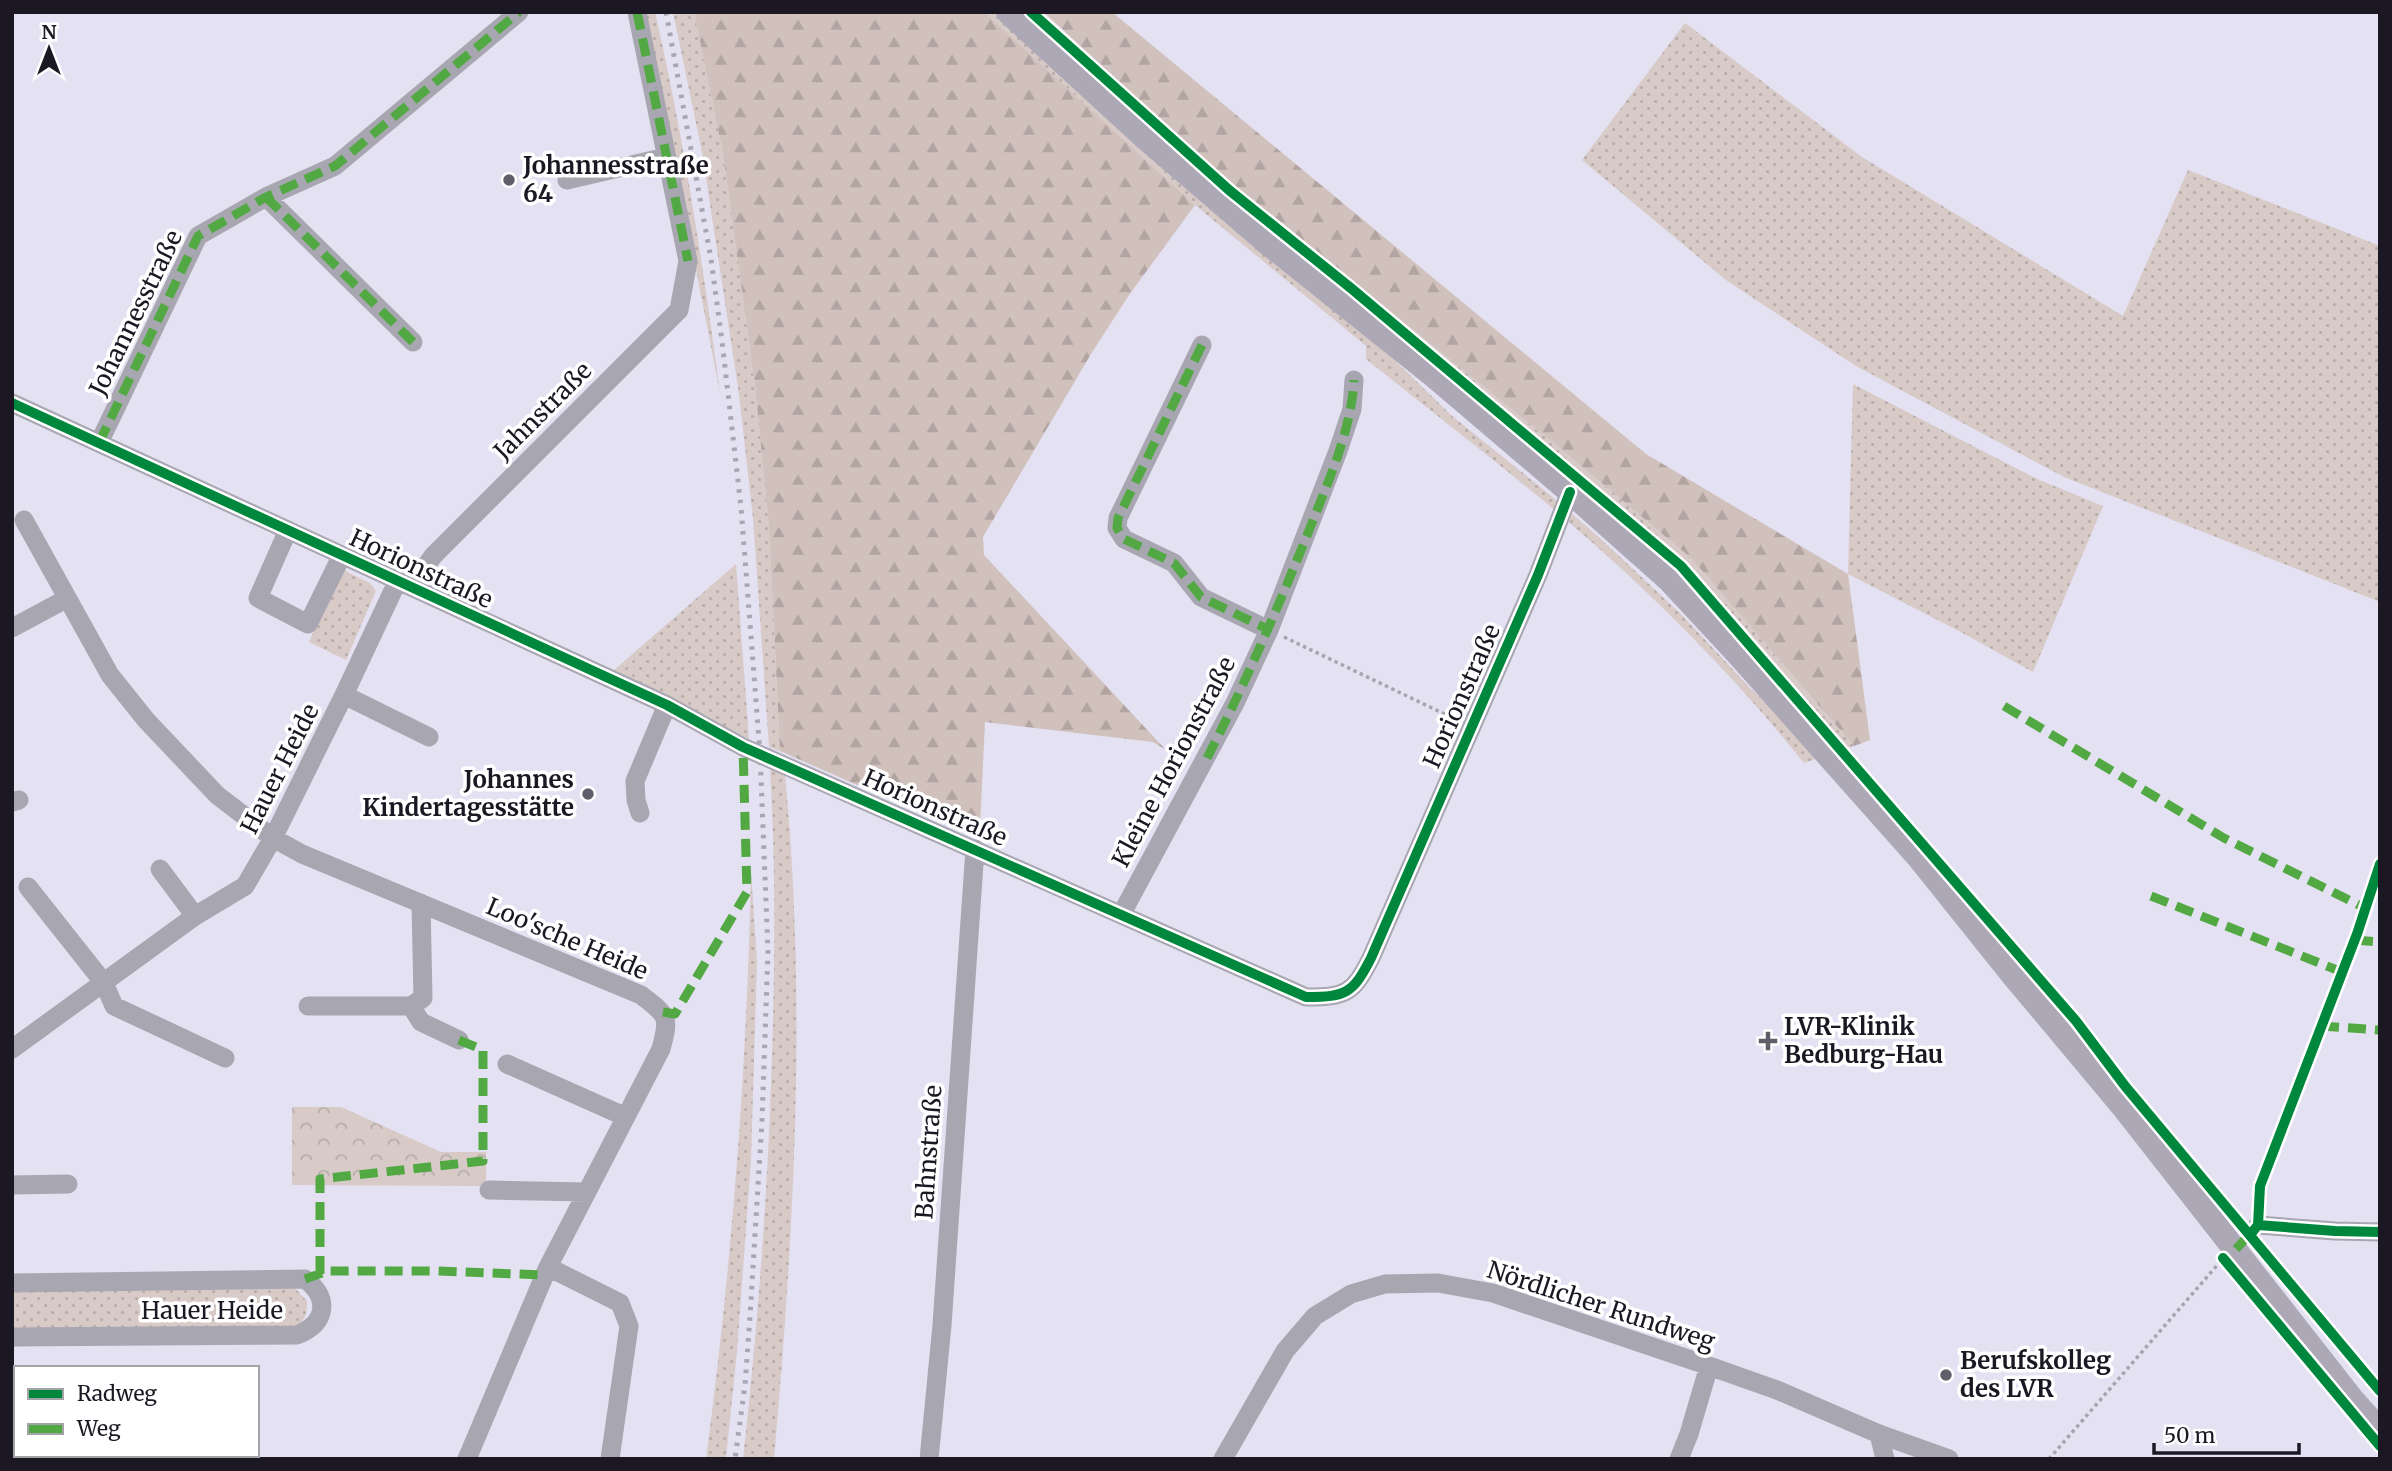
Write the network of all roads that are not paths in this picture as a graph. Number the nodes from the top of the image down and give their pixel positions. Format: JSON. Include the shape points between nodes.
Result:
{"nodes":[{"id":1,"x":519,"y":12,"type":"edge"},
{"id":2,"x":637,"y":12,"type":"edge"},
{"id":3,"x":1007,"y":12,"type":"edge"},
{"id":4,"x":666,"y":157,"type":"junction"},
{"id":5,"x":567,"y":180,"type":"dead end"},
{"id":6,"x":266,"y":197,"type":"junction"},
{"id":7,"x":413,"y":342,"type":"dead end"},
{"id":8,"x":1202,"y":345,"type":"dead end"},
{"id":9,"x":1353,"y":380,"type":"dead end"},
{"id":10,"x":12,"y":403,"type":"edge"},
{"id":11,"x":99,"y":443,"type":"junction"},
{"id":12,"x":1570,"y":492,"type":"junction"},
{"id":13,"x":23,"y":520,"type":"dead end"},
{"id":14,"x":288,"y":530,"type":"junction"},
{"id":15,"x":342,"y":555,"type":"junction"},
{"id":16,"x":404,"y":584,"type":"junction"},
{"id":17,"x":66,"y":599,"type":"junction"},
{"id":18,"x":12,"y":628,"type":"edge"},
{"id":19,"x":1269,"y":630,"type":"junction"},
{"id":20,"x":344,"y":695,"type":"junction"},
{"id":21,"x":667,"y":705,"type":"junction"},
{"id":22,"x":429,"y":737,"type":"dead end"},
{"id":23,"x":640,"y":813,"type":"dead end"},
{"id":24,"x":273,"y":838,"type":"junction"},
{"id":25,"x":975,"y":849,"type":"junction"},
{"id":26,"x":160,"y":869,"type":"dead end"},
{"id":27,"x":28,"y":887,"type":"dead end"},
{"id":28,"x":421,"y":902,"type":"junction"},
{"id":29,"x":1121,"y":915,"type":"junction"},
{"id":30,"x":195,"y":916,"type":"junction"},
{"id":31,"x":104,"y":983,"type":"junction"},
{"id":32,"x":308,"y":1006,"type":"dead end"},
{"id":33,"x":411,"y":1006,"type":"junction"},
{"id":34,"x":458,"y":1040,"type":"dead end"},
{"id":35,"x":12,"y":1049,"type":"edge"},
{"id":36,"x":225,"y":1058,"type":"dead end"},
{"id":37,"x":507,"y":1063,"type":"dead end"},
{"id":38,"x":626,"y":1117,"type":"junction"},
{"id":39,"x":68,"y":1184,"type":"dead end"},
{"id":40,"x":12,"y":1185,"type":"edge"},
{"id":41,"x":489,"y":1190,"type":"dead end"},
{"id":42,"x":587,"y":1192,"type":"junction"},
{"id":43,"x":2258,"y":1225,"type":"dead end"},
{"id":44,"x":2380,"y":1232,"type":"edge"},
{"id":45,"x":548,"y":1267,"type":"junction"},
{"id":46,"x":12,"y":1283,"type":"edge"},
{"id":47,"x":12,"y":1337,"type":"edge"},
{"id":48,"x":1709,"y":1366,"type":"junction"},
{"id":49,"x":2380,"y":1430,"type":"edge"},
{"id":50,"x":1879,"y":1434,"type":"junction"},
{"id":51,"x":467,"y":1459,"type":"edge"},
{"id":52,"x":610,"y":1459,"type":"edge"},
{"id":53,"x":929,"y":1459,"type":"edge"},
{"id":54,"x":1223,"y":1459,"type":"edge"},
{"id":55,"x":1679,"y":1459,"type":"edge"},
{"id":56,"x":1885,"y":1459,"type":"edge"},
{"id":57,"x":1949,"y":1459,"type":"edge"}],
"edges":[{"from":1,"to":6,"type":"street","name":"Johannesstraße","via":[[335,166]]},
{"from":2,"to":4,"type":"street"},
{"from":3,"to":12,"type":"main road","via":[[1143,137]]},
{"from":4,"to":5,"type":"street"},
{"from":4,"to":16,"type":"street","name":"Jahnstraße","via":[[688,261],[679,310]]},
{"from":6,"to":7,"type":"street"},
{"from":6,"to":11,"type":"street","name":"Johannesstraße","via":[[198,236]]},
{"from":8,"to":19,"type":"street","via":[[1117,528],[1124,539],[1174,563],[1201,597]]},
{"from":9,"to":19,"type":"street","name":"Kleine Horionstraße","via":[[1352,409],[1338,451]]},
{"from":10,"to":11,"type":"street","name":"Horionstraße"},
{"from":11,"to":14,"type":"street","name":"Horionstraße"},
{"from":12,"to":29,"type":"street","name":"Horionstraße","via":[[1538,575],[1357,985],[1332,997],[1306,997]]},
{"from":12,"to":49,"type":"main road","via":[[1669,580],[1877,809],[2124,1108]]},
{"from":13,"to":17,"type":"street","name":"Loo'sche Heide"},
{"from":14,"to":15,"type":"street","name":"Horionstraße"},
{"from":14,"to":15,"type":"street","via":[[258,598],[309,624]]},
{"from":15,"to":16,"type":"street","name":"Horionstraße"},
{"from":16,"to":20,"type":"street","name":"Hauer Heide"},
{"from":16,"to":21,"type":"street","name":"Horionstraße"},
{"from":17,"to":18,"type":"street"},
{"from":17,"to":24,"type":"street","name":"Loo'sche Heide","via":[[110,676],[146,720],[217,795]]},
{"from":19,"to":29,"type":"street","name":"Kleine Horionstraße"},
{"from":20,"to":22,"type":"street","name":"Hauer Heide"},
{"from":20,"to":24,"type":"street","name":"Hauer Heide"},
{"from":21,"to":23,"type":"street","via":[[635,781]]},
{"from":21,"to":25,"type":"street","name":"Horionstraße","via":[[743,747]]},
{"from":24,"to":28,"type":"street","name":"Loo'sche Heide"},
{"from":24,"to":30,"type":"street","name":"Hauer Heide","via":[[245,886]]},
{"from":25,"to":29,"type":"street","name":"Horionstraße"},
{"from":25,"to":53,"type":"street","name":"Bahnstraße"},
{"from":26,"to":30,"type":"street"},
{"from":27,"to":31,"type":"street"},
{"from":28,"to":33,"type":"street","via":[[423,998]]},
{"from":28,"to":38,"type":"street","name":"Loo'sche Heide","via":[[641,995],[663,1012],[667,1026],[661,1049]]},
{"from":30,"to":31,"type":"street","name":"Hauer Heide"},
{"from":31,"to":35,"type":"street","name":"Hauer Heide"},
{"from":31,"to":36,"type":"street","via":[[114,1006]]},
{"from":32,"to":33,"type":"street"},
{"from":33,"to":34,"type":"street","via":[[421,1022]]},
{"from":37,"to":38,"type":"street"},
{"from":38,"to":42,"type":"street","name":"Loo'sche Heide"},
{"from":39,"to":40,"type":"street"},
{"from":41,"to":42,"type":"street"},
{"from":42,"to":45,"type":"street","name":"Loo'sche Heide"},
{"from":43,"to":44,"type":"street"},
{"from":45,"to":51,"type":"street","name":"Loo'sche Heide"},
{"from":45,"to":52,"type":"street","via":[[620,1303],[629,1326]]},
{"from":46,"to":47,"type":"street","name":"Hauer Heide","via":[[305,1279],[319,1293],[321,1305],[320,1319],[297,1335]]},
{"from":48,"to":50,"type":"street","name":"Nördlicher Rundweg"},
{"from":48,"to":54,"type":"street","name":"Nördlicher Rundweg","via":[[1493,1293],[1438,1283],[1385,1284],[1351,1294],[1315,1316],[1285,1351]]},
{"from":48,"to":55,"type":"street"},
{"from":50,"to":56,"type":"street"},
{"from":50,"to":57,"type":"street","name":"Nördlicher Rundweg"}]}
